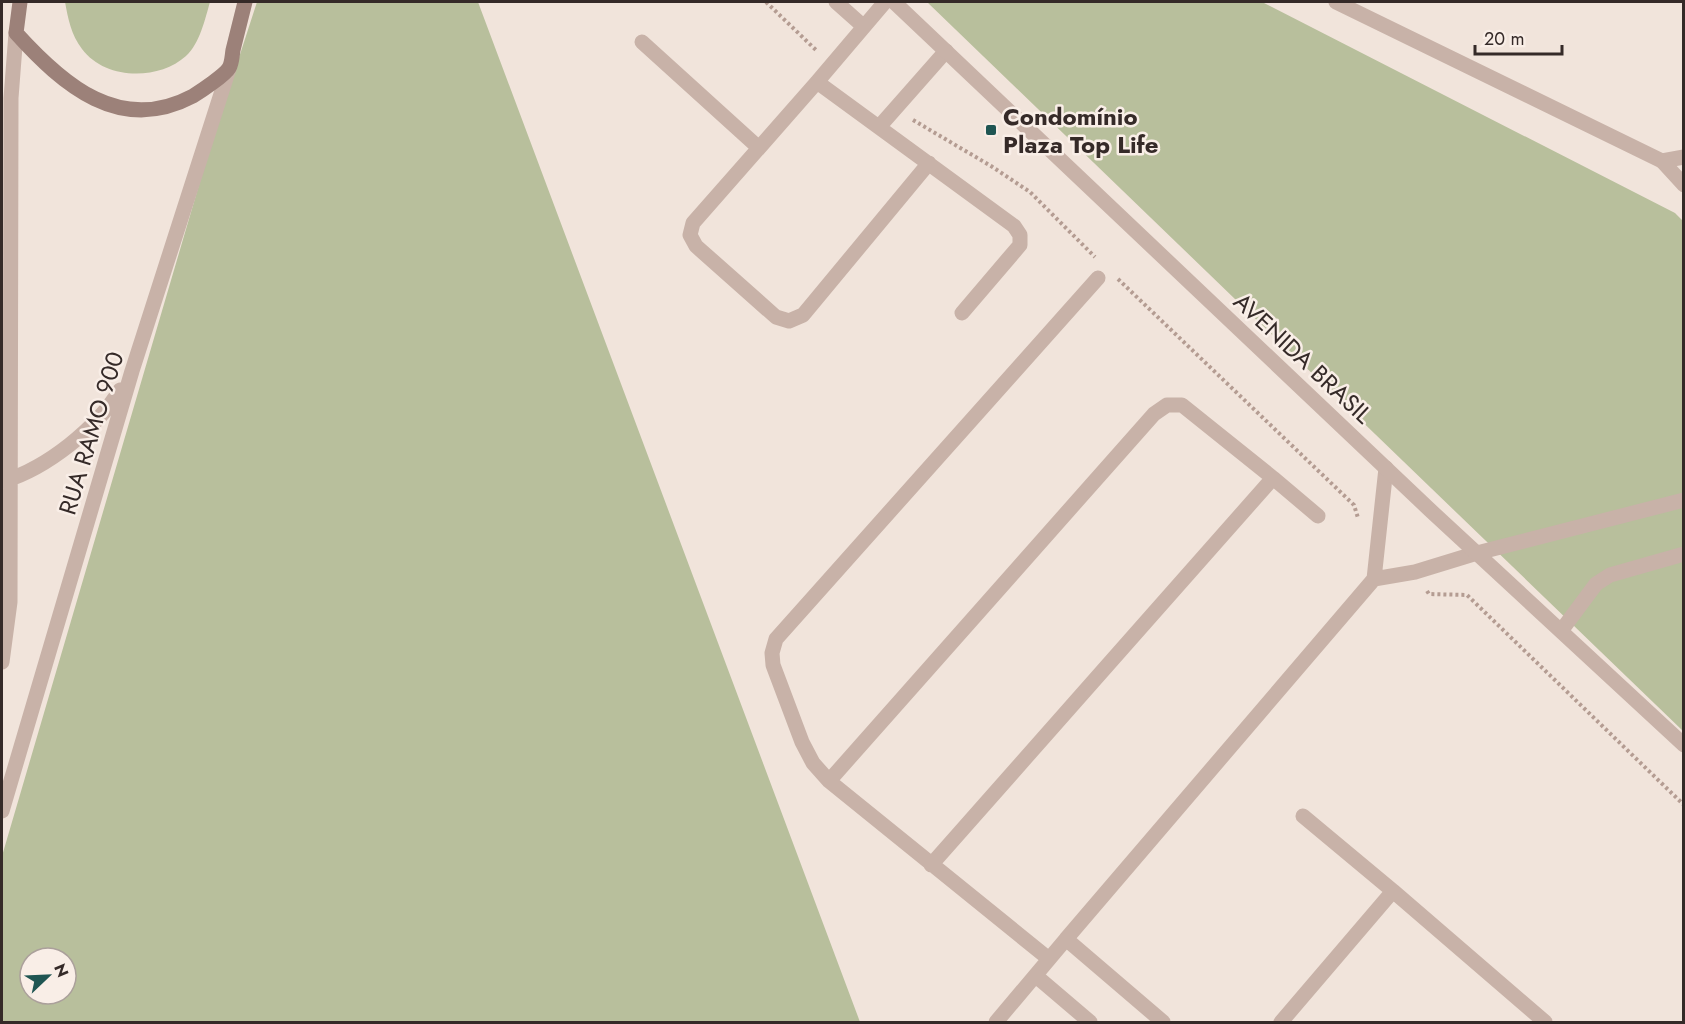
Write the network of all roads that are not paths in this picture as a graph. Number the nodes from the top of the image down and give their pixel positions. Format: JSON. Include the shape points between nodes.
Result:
{"nodes":[{"id":1,"x":20,"y":2,"type":"edge"},
{"id":2,"x":245,"y":2,"type":"edge"},
{"id":3,"x":836,"y":2,"type":"edge"},
{"id":4,"x":885,"y":2,"type":"edge"},
{"id":5,"x":894,"y":2,"type":"edge"},
{"id":6,"x":1336,"y":2,"type":"edge"},
{"id":7,"x":864,"y":26,"type":"junction"},
{"id":8,"x":16,"y":33,"type":"junction"},
{"id":9,"x":642,"y":42,"type":"dead end"},
{"id":10,"x":946,"y":51,"type":"junction"},
{"id":11,"x":229,"y":69,"type":"junction"},
{"id":12,"x":817,"y":82,"type":"junction"},
{"id":13,"x":879,"y":126,"type":"junction"},
{"id":14,"x":759,"y":148,"type":"junction"},
{"id":15,"x":1683,"y":157,"type":"edge"},
{"id":16,"x":1662,"y":161,"type":"junction"},
{"id":17,"x":929,"y":163,"type":"junction"},
{"id":18,"x":1683,"y":185,"type":"edge"},
{"id":19,"x":1098,"y":278,"type":"dead end"},
{"id":20,"x":962,"y":313,"type":"dead end"},
{"id":21,"x":11,"y":318,"type":"junction"},
{"id":22,"x":2,"y":342,"type":"edge"},
{"id":23,"x":132,"y":370,"type":"junction"},
{"id":24,"x":1386,"y":468,"type":"junction"},
{"id":25,"x":1274,"y":478,"type":"junction"},
{"id":26,"x":6,"y":481,"type":"edge"},
{"id":27,"x":1683,"y":500,"type":"edge"},
{"id":28,"x":1318,"y":516,"type":"dead end"},
{"id":29,"x":1477,"y":553,"type":"junction"},
{"id":30,"x":1683,"y":554,"type":"edge"},
{"id":31,"x":1374,"y":579,"type":"junction"},
{"id":32,"x":1561,"y":631,"type":"junction"},
{"id":33,"x":2,"y":657,"type":"edge"},
{"id":34,"x":1683,"y":745,"type":"edge"},
{"id":35,"x":829,"y":781,"type":"junction"},
{"id":36,"x":2,"y":812,"type":"edge"},
{"id":37,"x":1303,"y":816,"type":"dead end"},
{"id":38,"x":931,"y":865,"type":"junction"},
{"id":39,"x":1394,"y":891,"type":"junction"},
{"id":40,"x":1066,"y":939,"type":"junction"},
{"id":41,"x":1049,"y":959,"type":"junction"},
{"id":42,"x":1036,"y":976,"type":"junction"},
{"id":43,"x":996,"y":1023,"type":"edge"},
{"id":44,"x":1090,"y":1023,"type":"edge"},
{"id":45,"x":1163,"y":1023,"type":"edge"},
{"id":46,"x":1281,"y":1023,"type":"edge"},
{"id":47,"x":1545,"y":1023,"type":"edge"}],
"edges":[{"from":1,"to":8,"type":"main road"},
{"from":2,"to":11,"type":"main road"},
{"from":3,"to":7,"type":"street"},
{"from":4,"to":7,"type":"street"},
{"from":5,"to":10,"type":"street","name":"AVENIDA BRASIL"},
{"from":6,"to":16,"type":"street"},
{"from":7,"to":12,"type":"street"},
{"from":8,"to":11,"type":"main road","via":[[57,75],[79,91],[116,106],[160,108],[180,102]]},
{"from":8,"to":21,"type":"street","via":[[11,98]]},
{"from":9,"to":14,"type":"street"},
{"from":10,"to":13,"type":"street"},
{"from":10,"to":24,"type":"street","name":"AVENIDA BRASIL"},
{"from":11,"to":23,"type":"street","name":"RUA RAMO 900"},
{"from":12,"to":13,"type":"street"},
{"from":12,"to":14,"type":"street"},
{"from":13,"to":17,"type":"street"},
{"from":14,"to":17,"type":"street","via":[[693,223],[690,235],[696,246],[776,317],[789,321],[803,315]]},
{"from":15,"to":16,"type":"street"},
{"from":16,"to":18,"type":"street"},
{"from":17,"to":20,"type":"street","via":[[1014,226],[1020,235],[1020,245]]},
{"from":19,"to":35,"type":"street","via":[[776,639],[773,664],[802,741],[813,763]]},
{"from":21,"to":22,"type":"street"},
{"from":21,"to":26,"type":"street"},
{"from":23,"to":26,"type":"street","via":[[111,405],[83,434],[51,459]]},
{"from":23,"to":36,"type":"street","name":"RUA RAMO 900"},
{"from":24,"to":29,"type":"street","name":"AVENIDA BRASIL"},
{"from":24,"to":31,"type":"street"},
{"from":25,"to":28,"type":"street"},
{"from":25,"to":35,"type":"street","via":[[1182,405],[1167,405],[1154,414]]},
{"from":25,"to":38,"type":"street"},
{"from":26,"to":33,"type":"street","via":[[10,602]]},
{"from":27,"to":29,"type":"street"},
{"from":29,"to":31,"type":"street","via":[[1414,572]]},
{"from":29,"to":32,"type":"street","name":"AVENIDA BRASIL"},
{"from":30,"to":32,"type":"street","via":[[1610,574],[1596,584]]},
{"from":31,"to":40,"type":"street"},
{"from":32,"to":34,"type":"street","name":"AVENIDA BRASIL"},
{"from":35,"to":38,"type":"street"},
{"from":37,"to":39,"type":"street"},
{"from":38,"to":41,"type":"street"},
{"from":39,"to":46,"type":"street"},
{"from":39,"to":47,"type":"street"},
{"from":40,"to":41,"type":"street"},
{"from":40,"to":45,"type":"street"},
{"from":41,"to":42,"type":"street"},
{"from":42,"to":43,"type":"street"},
{"from":42,"to":44,"type":"street"}]}
